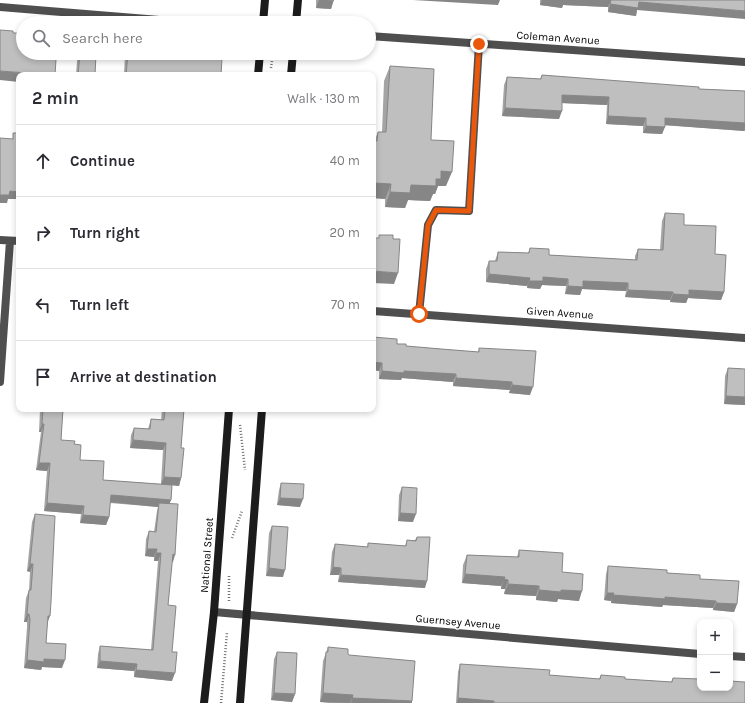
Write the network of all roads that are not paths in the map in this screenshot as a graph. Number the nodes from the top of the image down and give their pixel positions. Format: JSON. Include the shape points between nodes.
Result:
{"nodes":[{"id":1,"x":265,"y":0,"type":"edge"},
{"id":2,"x":298,"y":0,"type":"edge"},
{"id":3,"x":0,"y":7,"type":"edge"},
{"id":4,"x":110,"y":16,"type":"edge"},
{"id":5,"x":264,"y":16,"type":"edge"},
{"id":6,"x":297,"y":16,"type":"edge"},
{"id":7,"x":376,"y":37,"type":"edge"},
{"id":8,"x":479,"y":44,"type":"junction"},
{"id":9,"x":259,"y":60,"type":"edge"},
{"id":10,"x":292,"y":60,"type":"edge"},
{"id":11,"x":745,"y":62,"type":"edge"},
{"id":12,"x":258,"y":72,"type":"edge"},
{"id":13,"x":291,"y":72,"type":"edge"},
{"id":14,"x":0,"y":240,"type":"edge"},
{"id":15,"x":15,"y":241,"type":"edge"},
{"id":16,"x":376,"y":310,"type":"edge"},
{"id":17,"x":419,"y":314,"type":"junction"},
{"id":18,"x":745,"y":338,"type":"edge"},
{"id":19,"x":0,"y":382,"type":"edge"},
{"id":20,"x":229,"y":412,"type":"edge"},
{"id":21,"x":262,"y":412,"type":"edge"},
{"id":22,"x":214,"y":612,"type":"junction"},
{"id":23,"x":247,"y":616,"type":"junction"},
{"id":24,"x":697,"y":654,"type":"edge"},
{"id":25,"x":733,"y":656,"type":"edge"},
{"id":26,"x":745,"y":657,"type":"edge"},
{"id":27,"x":204,"y":703,"type":"edge"},
{"id":28,"x":240,"y":703,"type":"edge"}],
"edges":[{"from":1,"to":5,"type":"main road"},
{"from":2,"to":6,"type":"main road"},
{"from":3,"to":4,"type":"street"},
{"from":7,"to":8,"type":"street","name":"Coleman Avenue"},
{"from":8,"to":11,"type":"street","name":"Coleman Avenue"},
{"from":8,"to":17,"type":"street","via":[[469,211],[436,210],[431,218],[428,225]]},
{"from":9,"to":12,"type":"main road"},
{"from":10,"to":13,"type":"main road"},
{"from":14,"to":15,"type":"street"},
{"from":15,"to":19,"type":"street"},
{"from":16,"to":17,"type":"street","name":"Given Avenue"},
{"from":17,"to":18,"type":"street","name":"Given Avenue"},
{"from":20,"to":22,"type":"main road","name":"National Street"},
{"from":21,"to":23,"type":"main road"},
{"from":22,"to":23,"type":"street","name":"Guernsey Avenue"},
{"from":22,"to":27,"type":"main road","name":"National Street"},
{"from":23,"to":24,"type":"street","name":"Guernsey Avenue"},
{"from":23,"to":28,"type":"main road"},
{"from":25,"to":26,"type":"street"}]}
